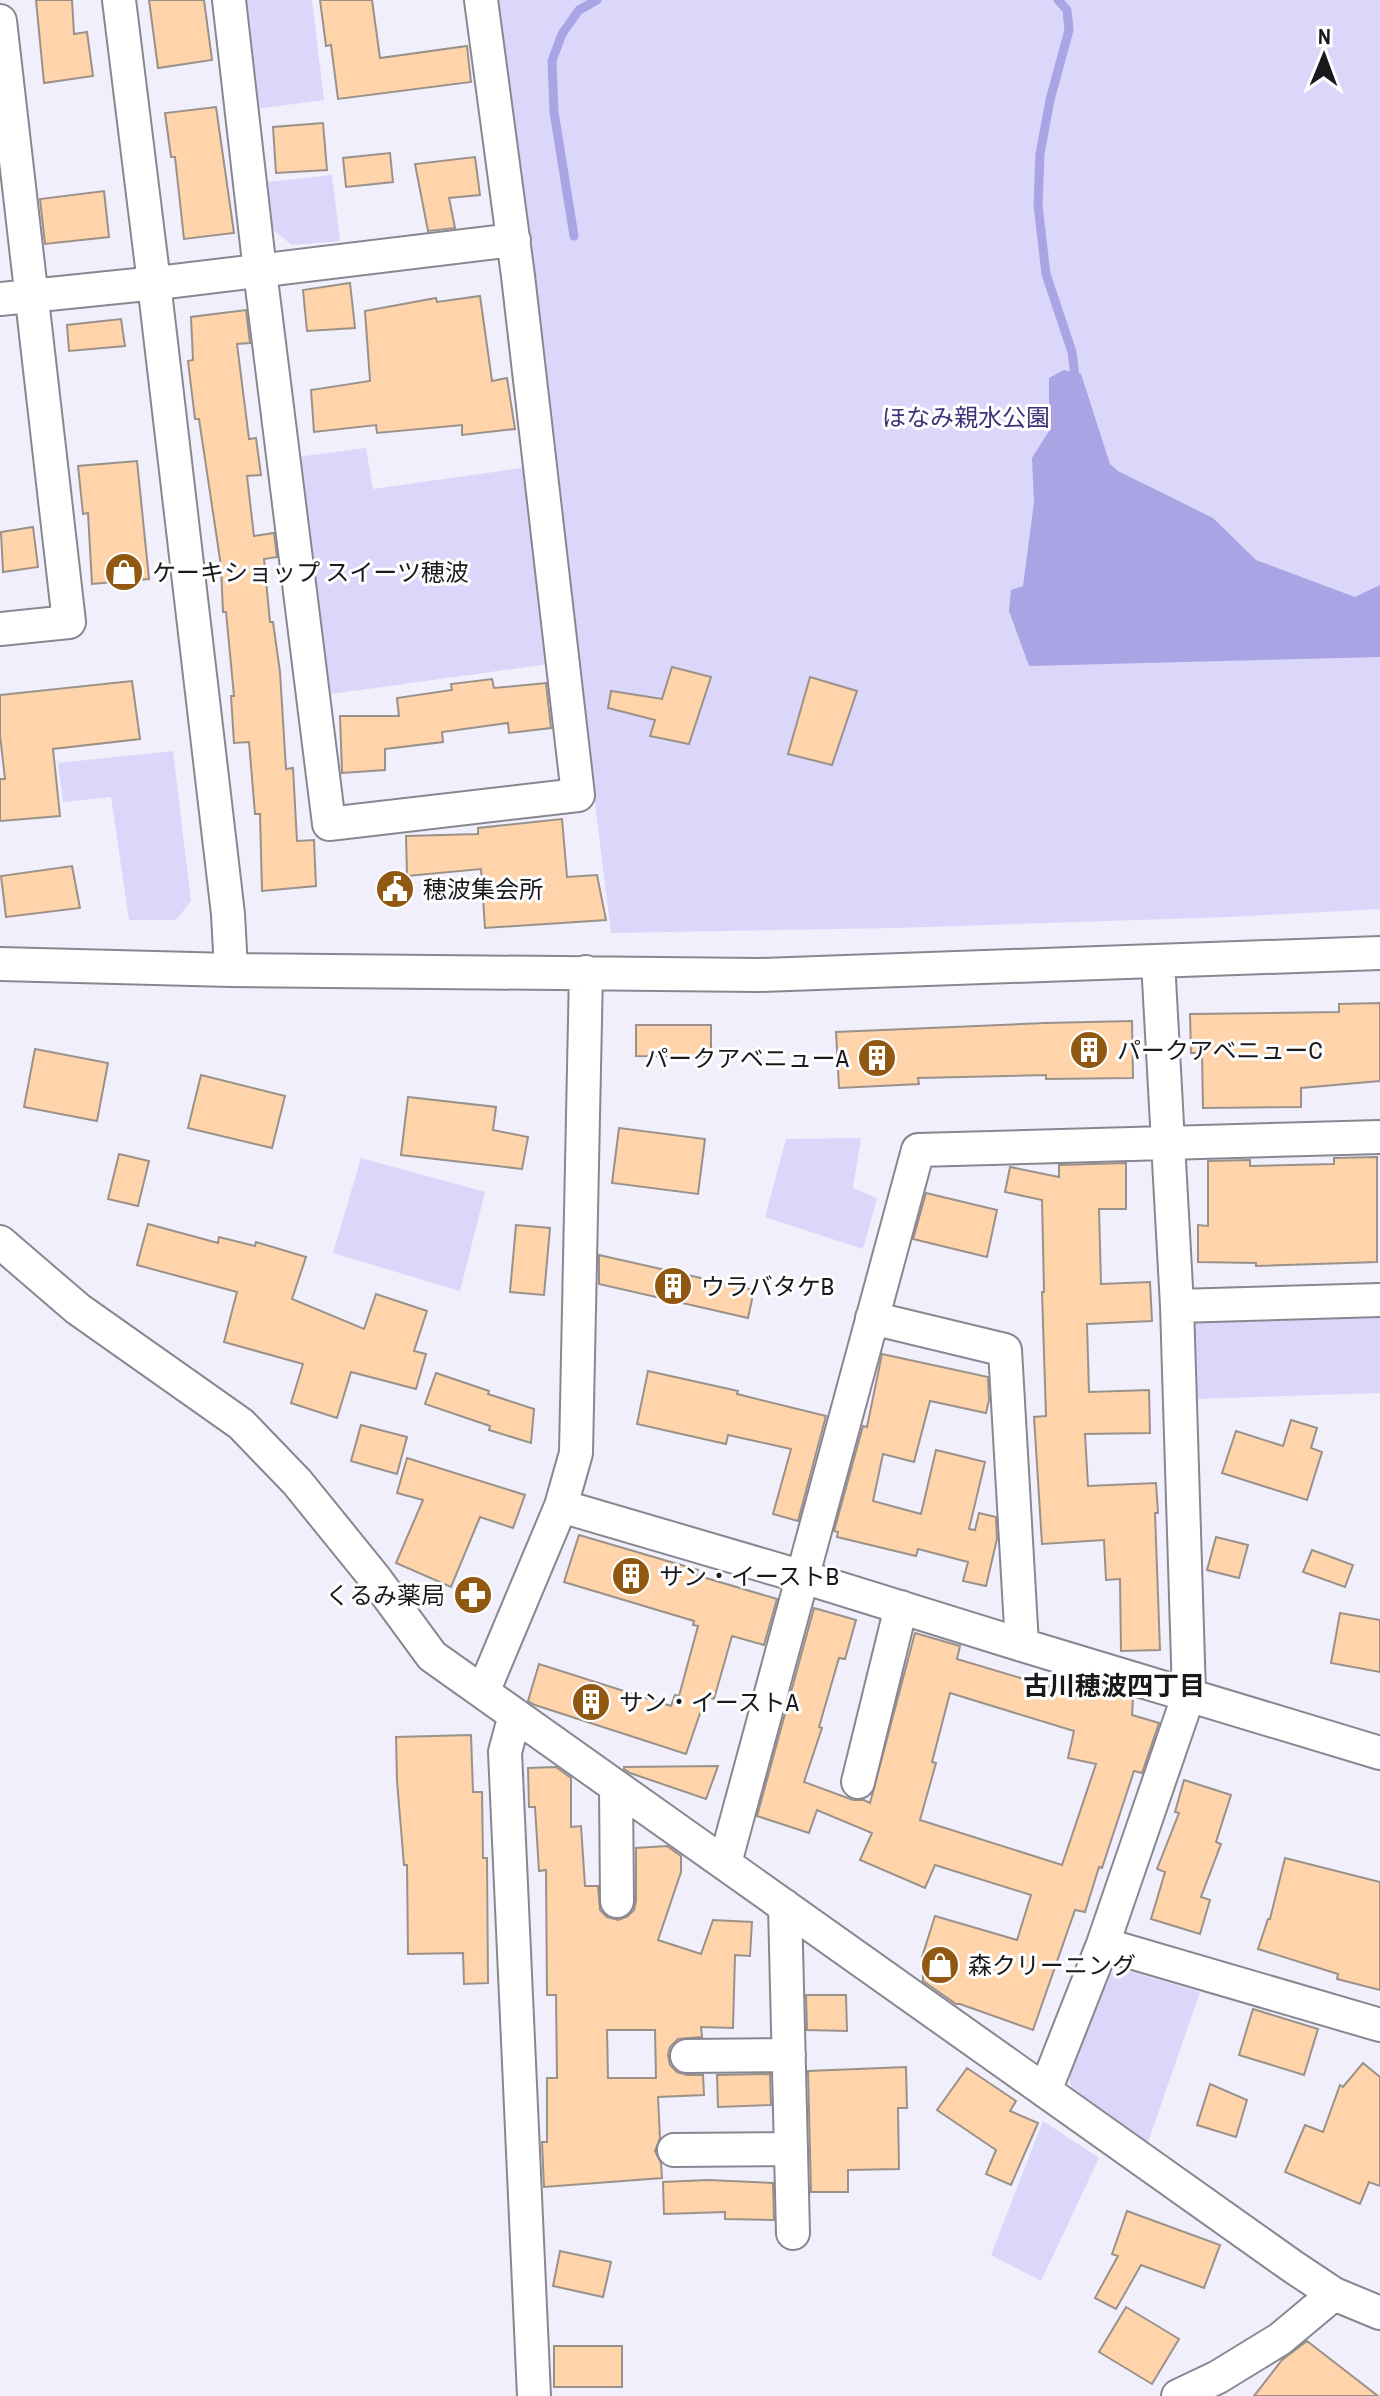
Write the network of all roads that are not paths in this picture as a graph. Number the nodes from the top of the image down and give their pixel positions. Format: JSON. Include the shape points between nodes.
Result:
{"nodes":[{"id":1,"x":119,"y":0,"type":"edge"},
{"id":2,"x":229,"y":0,"type":"edge"},
{"id":3,"x":481,"y":0,"type":"edge"},
{"id":4,"x":0,"y":21,"type":"edge"},
{"id":5,"x":7,"y":141,"type":"edge"},
{"id":6,"x":514,"y":240,"type":"junction"},
{"id":7,"x":260,"y":271,"type":"junction"},
{"id":8,"x":154,"y":283,"type":"junction"},
{"id":9,"x":16,"y":297,"type":"edge"},
{"id":10,"x":0,"y":629,"type":"edge"},
{"id":11,"x":1380,"y":953,"type":"edge"},
{"id":12,"x":1158,"y":961,"type":"junction"},
{"id":13,"x":0,"y":964,"type":"edge"},
{"id":14,"x":231,"y":970,"type":"junction"},
{"id":15,"x":586,"y":972,"type":"junction"},
{"id":16,"x":1380,"y":1137,"type":"edge"},
{"id":17,"x":1168,"y":1144,"type":"junction"},
{"id":18,"x":0,"y":1242,"type":"edge"},
{"id":19,"x":1380,"y":1300,"type":"edge"},
{"id":20,"x":1177,"y":1306,"type":"junction"},
{"id":21,"x":872,"y":1318,"type":"junction"},
{"id":22,"x":561,"y":1506,"type":"junction"},
{"id":23,"x":803,"y":1577,"type":"junction"},
{"id":24,"x":901,"y":1607,"type":"junction"},
{"id":25,"x":1022,"y":1645,"type":"junction"},
{"id":26,"x":483,"y":1692,"type":"junction"},
{"id":27,"x":1189,"y":1694,"type":"junction"},
{"id":28,"x":515,"y":1715,"type":"junction"},
{"id":29,"x":1380,"y":1753,"type":"edge"},
{"id":30,"x":858,"y":1782,"type":"dead end"},
{"id":31,"x":616,"y":1787,"type":"junction"},
{"id":32,"x":725,"y":1863,"type":"junction"},
{"id":33,"x":617,"y":1901,"type":"dead end"},
{"id":34,"x":785,"y":1906,"type":"junction"},
{"id":35,"x":1103,"y":1944,"type":"junction"},
{"id":36,"x":1380,"y":2025,"type":"edge"},
{"id":37,"x":789,"y":2055,"type":"junction"},
{"id":38,"x":687,"y":2056,"type":"dead end"},
{"id":39,"x":1045,"y":2091,"type":"junction"},
{"id":40,"x":791,"y":2149,"type":"junction"},
{"id":41,"x":674,"y":2150,"type":"dead end"},
{"id":42,"x":793,"y":2233,"type":"dead end"},
{"id":43,"x":1334,"y":2294,"type":"junction"},
{"id":44,"x":1379,"y":2313,"type":"edge"},
{"id":45,"x":534,"y":2396,"type":"edge"},
{"id":46,"x":1178,"y":2396,"type":"edge"}],
"edges":[{"from":1,"to":8,"type":"street"},
{"from":2,"to":7,"type":"street"},
{"from":3,"to":6,"type":"street"},
{"from":4,"to":5,"type":"street"},
{"from":5,"to":9,"type":"street"},
{"from":6,"to":7,"type":"street"},
{"from":6,"to":7,"type":"street","via":[[578,795],[329,824]]},
{"from":7,"to":8,"type":"street"},
{"from":8,"to":9,"type":"street"},
{"from":8,"to":14,"type":"street"},
{"from":9,"to":10,"type":"street","via":[[69,622]]},
{"from":11,"to":12,"type":"street"},
{"from":12,"to":15,"type":"street","via":[[759,975]]},
{"from":12,"to":17,"type":"street"},
{"from":13,"to":14,"type":"street"},
{"from":14,"to":15,"type":"street"},
{"from":15,"to":22,"type":"street","via":[[576,1453]]},
{"from":16,"to":17,"type":"street"},
{"from":17,"to":20,"type":"street"},
{"from":17,"to":21,"type":"street","via":[[918,1150]]},
{"from":18,"to":26,"type":"street","via":[[78,1309],[241,1424],[297,1482],[432,1656]]},
{"from":19,"to":20,"type":"street"},
{"from":20,"to":27,"type":"street"},
{"from":21,"to":23,"type":"street"},
{"from":21,"to":25,"type":"street","via":[[1005,1350]]},
{"from":22,"to":23,"type":"street"},
{"from":22,"to":26,"type":"street"},
{"from":23,"to":24,"type":"street"},
{"from":23,"to":32,"type":"street"},
{"from":24,"to":25,"type":"street"},
{"from":24,"to":30,"type":"street"},
{"from":25,"to":27,"type":"street"},
{"from":26,"to":28,"type":"street"},
{"from":27,"to":29,"type":"street"},
{"from":27,"to":35,"type":"street"},
{"from":28,"to":31,"type":"street"},
{"from":28,"to":45,"type":"street","via":[[505,1752]]},
{"from":31,"to":32,"type":"street"},
{"from":31,"to":33,"type":"street"},
{"from":32,"to":34,"type":"street"},
{"from":34,"to":37,"type":"street"},
{"from":34,"to":39,"type":"street"},
{"from":35,"to":36,"type":"street"},
{"from":35,"to":39,"type":"street"},
{"from":37,"to":38,"type":"street"},
{"from":37,"to":40,"type":"street"},
{"from":39,"to":43,"type":"street"},
{"from":40,"to":41,"type":"street"},
{"from":40,"to":42,"type":"street"},
{"from":43,"to":44,"type":"street"},
{"from":43,"to":46,"type":"street","via":[[1280,2339]]}]}
